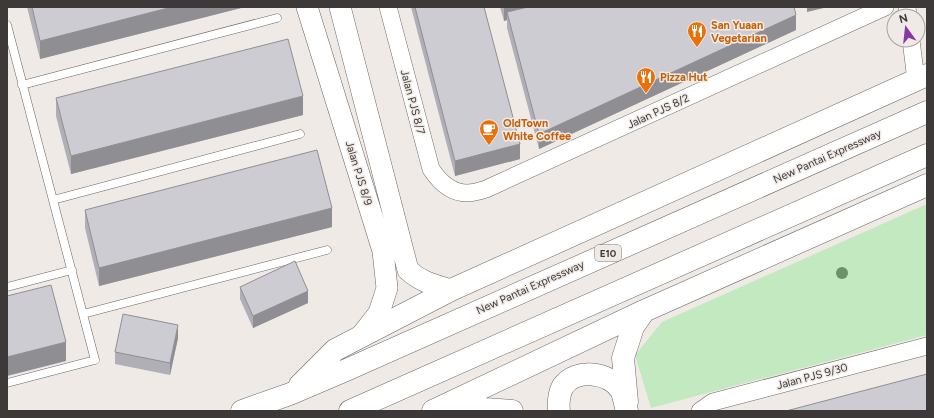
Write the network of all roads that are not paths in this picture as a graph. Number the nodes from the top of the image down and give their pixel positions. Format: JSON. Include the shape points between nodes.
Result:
{"nodes":[{"id":1,"x":307,"y":7,"type":"edge"},
{"id":2,"x":340,"y":7,"type":"edge"},
{"id":3,"x":388,"y":7,"type":"edge"},
{"id":4,"x":885,"y":7,"type":"edge"},
{"id":5,"x":277,"y":18,"type":"dead end"},
{"id":6,"x":7,"y":25,"type":"edge"},
{"id":7,"x":913,"y":48,"type":"edge"},
{"id":8,"x":922,"y":77,"type":"edge"},
{"id":9,"x":22,"y":84,"type":"junction"},
{"id":10,"x":927,"y":112,"type":"edge"},
{"id":11,"x":300,"y":134,"type":"dead end"},
{"id":12,"x":927,"y":155,"type":"edge"},
{"id":13,"x":927,"y":185,"type":"edge"},
{"id":14,"x":451,"y":189,"type":"joint"},
{"id":15,"x":53,"y":200,"type":"junction"},
{"id":16,"x":327,"y":250,"type":"dead end"},
{"id":17,"x":72,"y":270,"type":"junction"},
{"id":18,"x":7,"y":287,"type":"edge"},
{"id":19,"x":451,"y":290,"type":"junction"},
{"id":20,"x":644,"y":310,"type":"junction"},
{"id":21,"x":83,"y":314,"type":"junction"},
{"id":22,"x":361,"y":336,"type":"junction"},
{"id":23,"x":927,"y":346,"type":"edge"},
{"id":24,"x":7,"y":383,"type":"edge"},
{"id":25,"x":290,"y":394,"type":"junction"},
{"id":26,"x":242,"y":411,"type":"edge"},
{"id":27,"x":350,"y":411,"type":"edge"},
{"id":28,"x":434,"y":411,"type":"edge"},
{"id":29,"x":456,"y":411,"type":"edge"},
{"id":30,"x":512,"y":411,"type":"edge"},
{"id":31,"x":559,"y":411,"type":"edge"},
{"id":32,"x":628,"y":411,"type":"edge"},
{"id":33,"x":700,"y":411,"type":"edge"}],
"edges":[{"from":1,"to":22,"type":"street","name":"Jalan PJS 8/9","via":[[383,251],[387,288],[379,313]]},
{"from":2,"to":19,"type":"street","name":"Jalan PJS 8/9","via":[[408,270],[427,284]]},
{"from":3,"to":14,"type":"street","name":"Jalan PJS 8/7","via":[[431,169],[439,181]]},
{"from":4,"to":14,"type":"street","name":"Jalan PJS 8/2","via":[[486,189],[467,194]]},
{"from":5,"to":9,"type":"lane"},
{"from":6,"to":9,"type":"lane"},
{"from":7,"to":8,"type":"street"},
{"from":8,"to":19,"type":"main road"},
{"from":9,"to":15,"type":"lane"},
{"from":10,"to":25,"type":"main road","name":"New Pantai Expressway","number":"E10"},
{"from":11,"to":15,"type":"lane"},
{"from":12,"to":27,"type":"main road"},
{"from":13,"to":20,"type":"main road"},
{"from":15,"to":17,"type":"lane"},
{"from":16,"to":21,"type":"lane"},
{"from":17,"to":18,"type":"lane"},
{"from":17,"to":21,"type":"lane"},
{"from":19,"to":22,"type":"main road"},
{"from":20,"to":28,"type":"main road"},
{"from":20,"to":32,"type":"main road","via":[[633,327],[623,358]]},
{"from":21,"to":24,"type":"lane","via":[[95,360]]},
{"from":22,"to":25,"type":"main road","via":[[335,350]]},
{"from":23,"to":33,"type":"street","name":"Jalan PJS 9/30","via":[[713,402]]},
{"from":25,"to":26,"type":"main road","name":"New Pantai Expressway","number":"E10"},
{"from":29,"to":30,"type":"main road","via":[[471,408]]},
{"from":31,"to":32,"type":"main road","via":[[563,386],[573,377],[583,374],[598,375],[609,380],[620,390]]}]}
